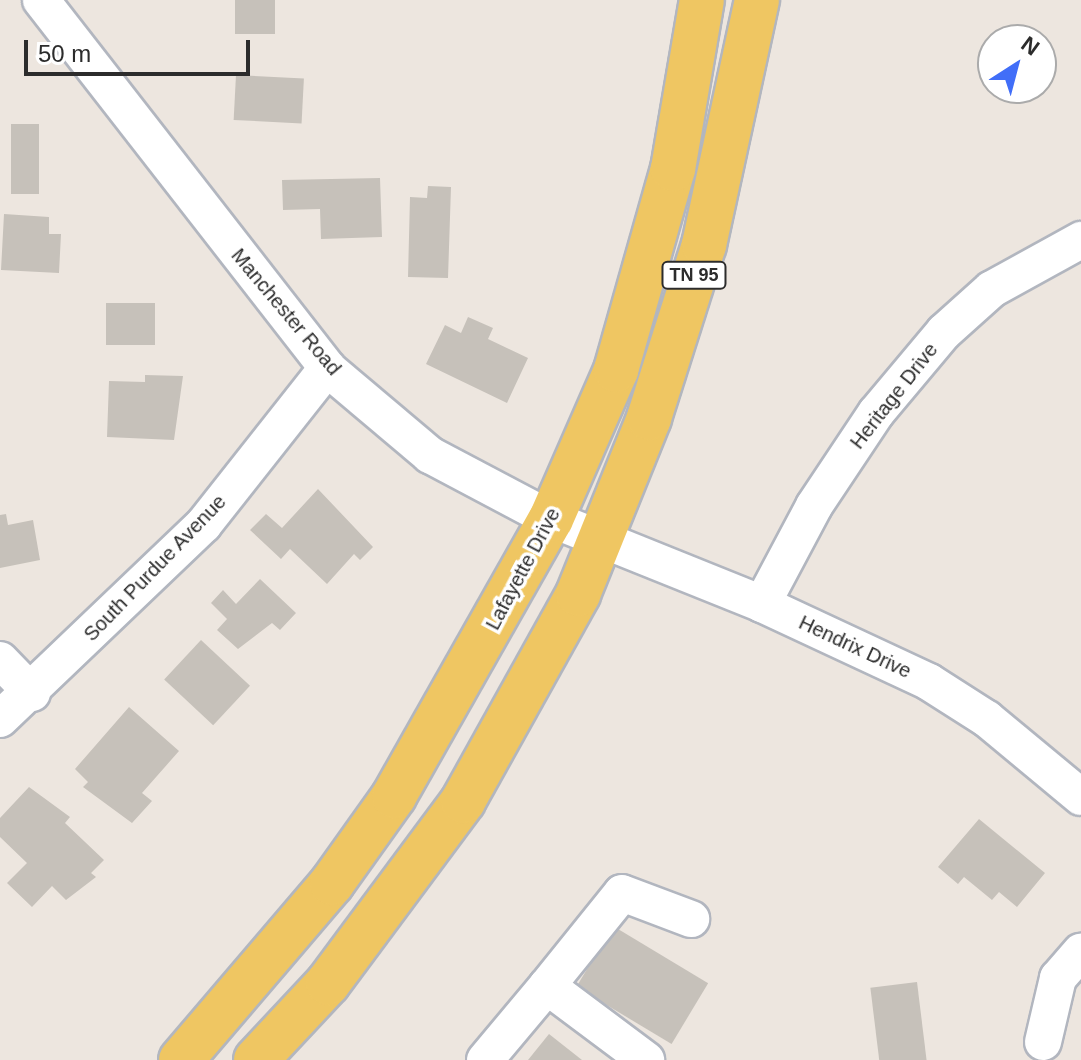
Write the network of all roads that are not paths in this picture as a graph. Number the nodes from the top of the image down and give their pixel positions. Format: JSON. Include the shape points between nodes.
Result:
{"nodes":[{"id":1,"x":41,"y":0,"type":"edge"},
{"id":2,"x":702,"y":0,"type":"edge"},
{"id":3,"x":757,"y":0,"type":"edge"},
{"id":4,"x":1081,"y":240,"type":"edge"},
{"id":5,"x":327,"y":368,"type":"junction"},
{"id":6,"x":551,"y":519,"type":"junction"},
{"id":7,"x":603,"y":541,"type":"junction"},
{"id":8,"x":762,"y":604,"type":"junction"},
{"id":9,"x":0,"y":660,"type":"edge"},
{"id":10,"x":32,"y":693,"type":"junction"},
{"id":11,"x":0,"y":719,"type":"edge"},
{"id":12,"x":1081,"y":797,"type":"edge"},
{"id":13,"x":691,"y":919,"type":"dead end"},
{"id":14,"x":1081,"y":952,"type":"edge"},
{"id":15,"x":547,"y":986,"type":"junction"},
{"id":16,"x":1043,"y":1042,"type":"dead end"},
{"id":17,"x":181,"y":1060,"type":"edge"},
{"id":18,"x":256,"y":1060,"type":"edge"},
{"id":19,"x":485,"y":1060,"type":"edge"},
{"id":20,"x":646,"y":1060,"type":"edge"}],
"edges":[{"from":1,"to":5,"type":"street","name":"Manchester Road"},
{"from":2,"to":6,"type":"main road","name":"Lafayette Drive","number":"TN 95","via":[[673,169],[621,356]]},
{"from":3,"to":7,"type":"main road","number":"TN 95","via":[[704,245]]},
{"from":4,"to":8,"type":"street","name":"Heritage Drive","via":[[992,289],[944,332],[876,413],[814,506]]},
{"from":5,"to":6,"type":"street","name":"Manchester Road","via":[[430,455]]},
{"from":5,"to":10,"type":"street","name":"South Purdue Avenue","via":[[204,524]]},
{"from":6,"to":7,"type":"street","name":"Manchester Road"},
{"from":6,"to":17,"type":"main road","name":"Lafayette Drive","via":[[394,796],[332,883]]},
{"from":7,"to":8,"type":"street","name":"Hendrix Drive"},
{"from":7,"to":18,"type":"main road","via":[[463,801],[328,983]]},
{"from":8,"to":12,"type":"street","name":"Hendrix Drive","via":[[929,682],[987,719]]},
{"from":9,"to":10,"type":"street"},
{"from":10,"to":11,"type":"street","name":"South Purdue Avenue"},
{"from":13,"to":15,"type":"street","via":[[622,893]]},
{"from":14,"to":16,"type":"street","via":[[1058,978]]},
{"from":15,"to":19,"type":"street"},
{"from":15,"to":20,"type":"street"}]}
